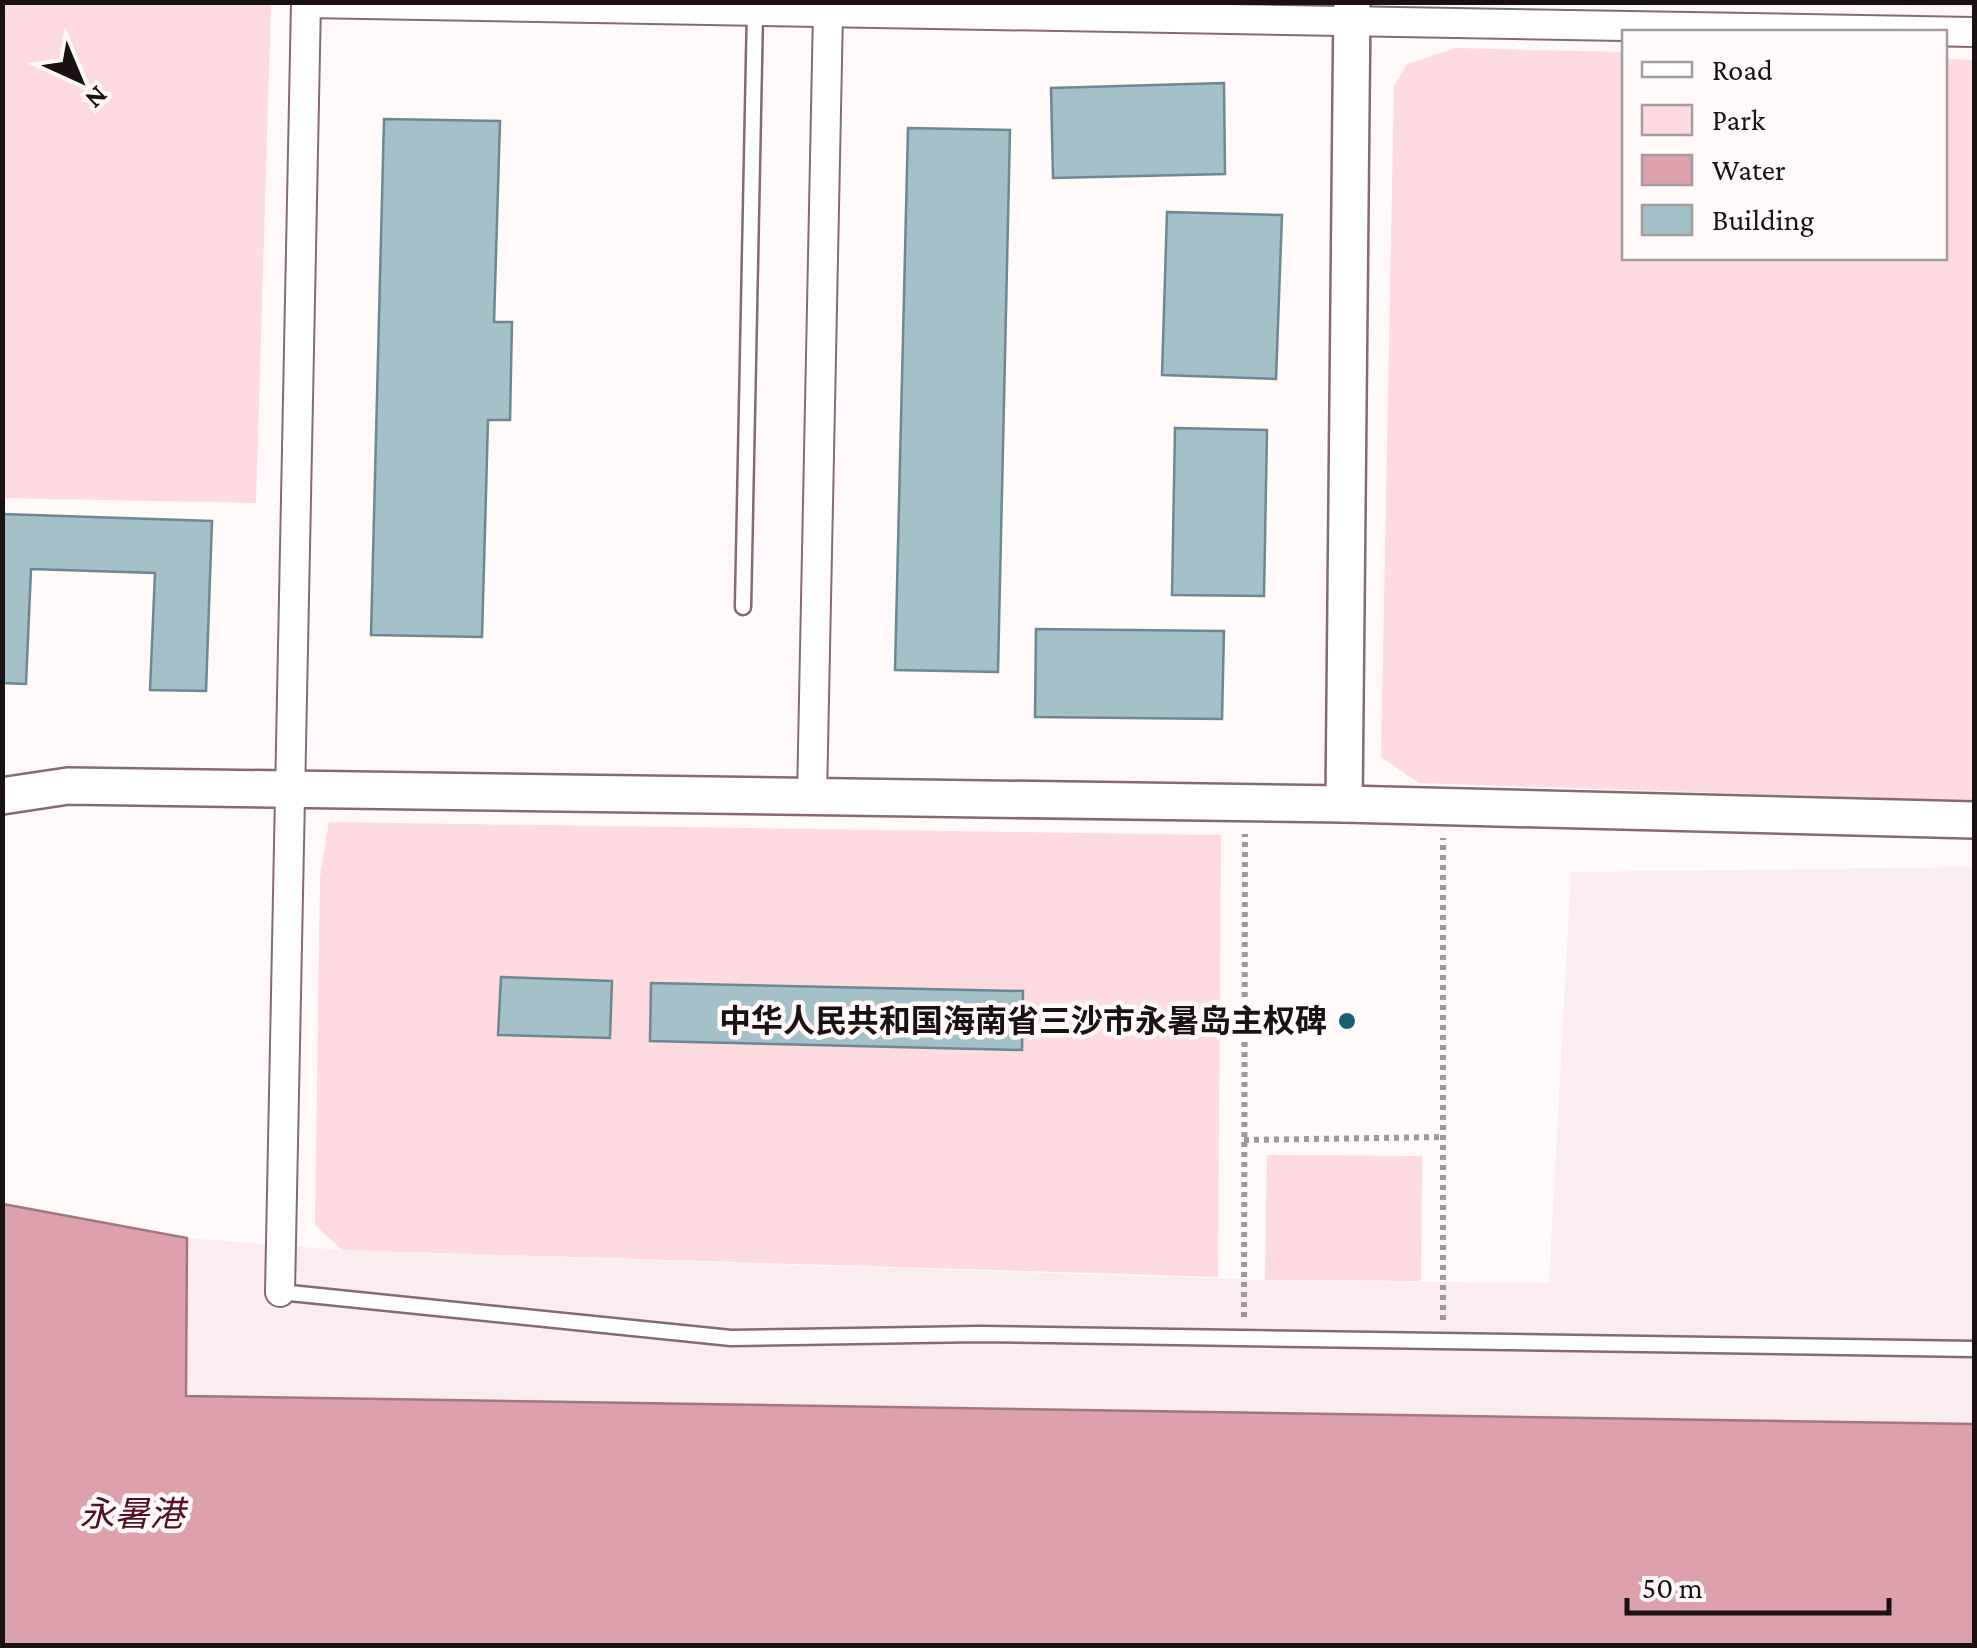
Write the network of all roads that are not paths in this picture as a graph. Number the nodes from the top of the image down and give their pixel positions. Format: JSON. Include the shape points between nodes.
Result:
{"nodes":[{"id":1,"x":306,"y":3,"type":"edge"},
{"id":2,"x":828,"y":7,"type":"edge"},
{"id":3,"x":755,"y":11,"type":"junction"},
{"id":4,"x":1352,"y":12,"type":"edge"},
{"id":5,"x":1912,"y":30,"type":"edge"},
{"id":6,"x":1947,"y":31,"type":"edge"},
{"id":7,"x":1974,"y":32,"type":"edge"},
{"id":8,"x":742,"y":607,"type":"dead end"},
{"id":9,"x":288,"y":791,"type":"junction"},
{"id":10,"x":2,"y":796,"type":"edge"},
{"id":11,"x":812,"y":797,"type":"junction"},
{"id":12,"x":1344,"y":804,"type":"junction"},
{"id":13,"x":1974,"y":820,"type":"edge"},
{"id":14,"x":280,"y":1292,"type":"joint"},
{"id":15,"x":1974,"y":1349,"type":"edge"}],
"edges":[{"from":1,"to":3,"type":"street"},
{"from":1,"to":9,"type":"street"},
{"from":2,"to":3,"type":"street"},
{"from":2,"to":4,"type":"street"},
{"from":2,"to":11,"type":"street"},
{"from":3,"to":8,"type":"lane"},
{"from":4,"to":5,"type":"street"},
{"from":4,"to":12,"type":"street"},
{"from":6,"to":7,"type":"street"},
{"from":9,"to":10,"type":"street","via":[[68,786]]},
{"from":9,"to":11,"type":"street"},
{"from":9,"to":14,"type":"street"},
{"from":11,"to":12,"type":"street"},
{"from":12,"to":13,"type":"street"},
{"from":14,"to":15,"type":"lane","via":[[731,1338],[979,1334]]}]}
